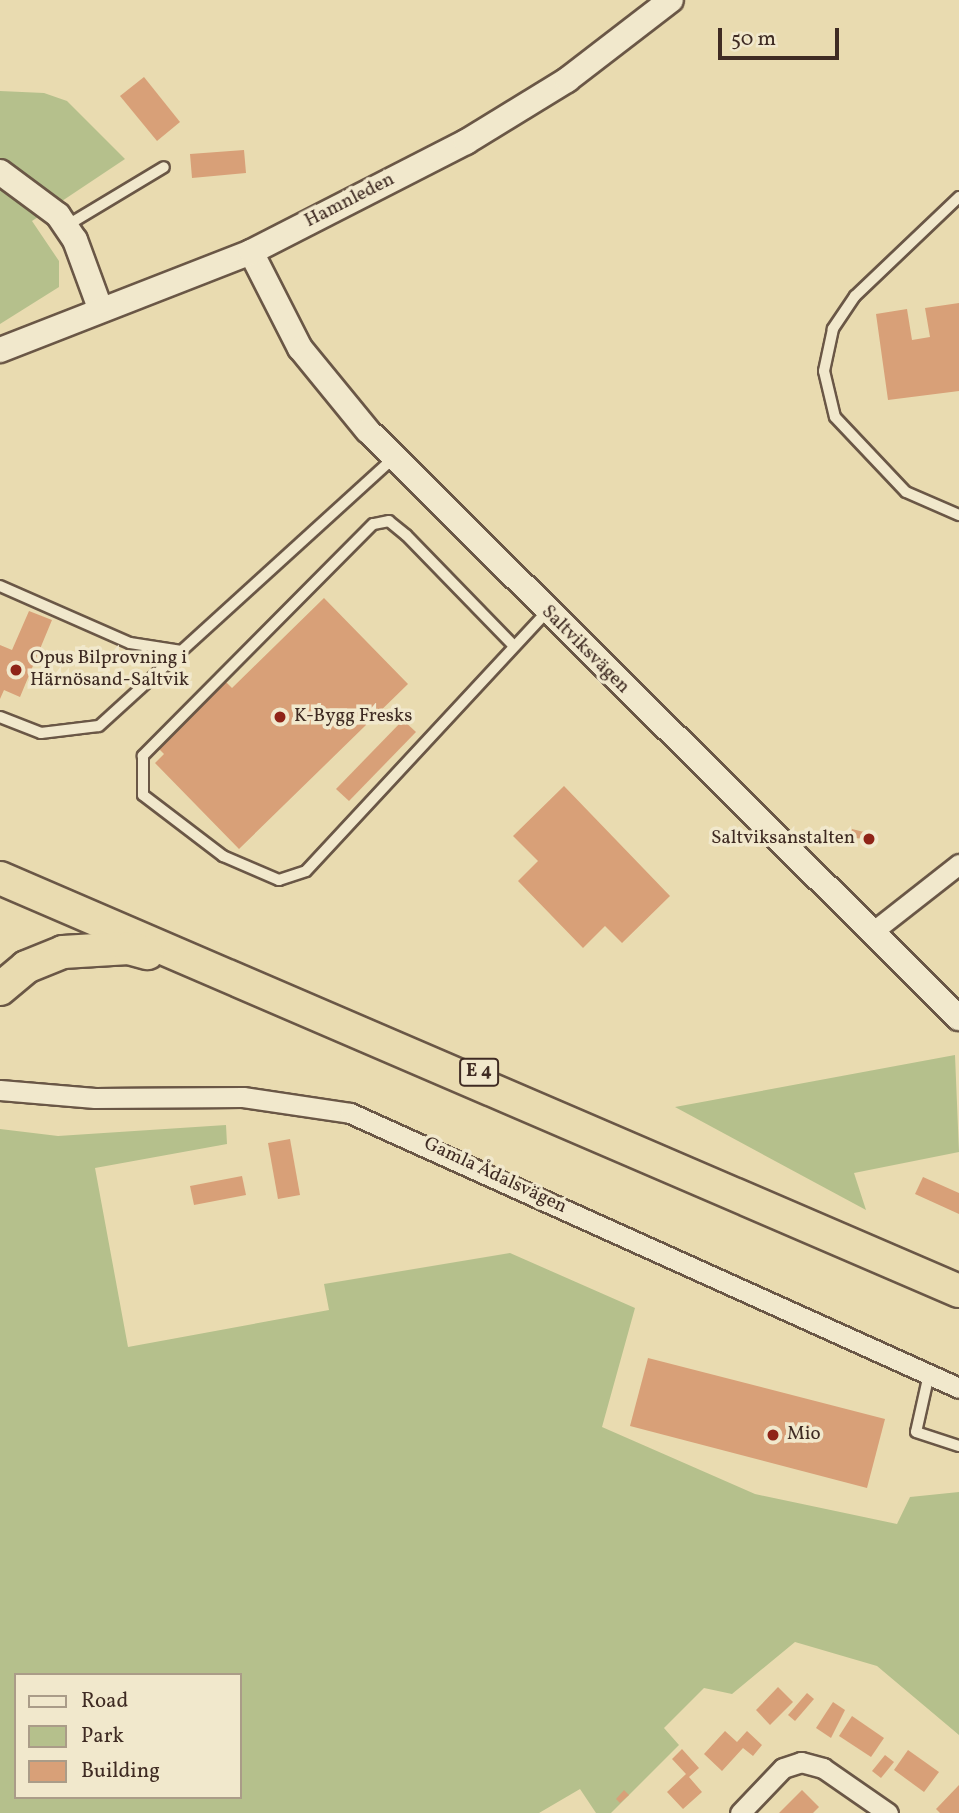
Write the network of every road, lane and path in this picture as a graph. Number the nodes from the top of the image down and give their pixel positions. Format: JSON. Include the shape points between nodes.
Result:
{"nodes":[{"id":1,"x":671,"y":0,"type":"edge"},
{"id":2,"x":164,"y":167,"type":"dead end"},
{"id":3,"x":0,"y":172,"type":"edge"},
{"id":4,"x":959,"y":197,"type":"edge"},
{"id":5,"x":65,"y":226,"type":"junction"},
{"id":6,"x":251,"y":252,"type":"junction"},
{"id":7,"x":100,"y":308,"type":"junction"},
{"id":8,"x":0,"y":350,"type":"edge"},
{"id":9,"x":395,"y":458,"type":"junction"},
{"id":10,"x":959,"y":515,"type":"edge"},
{"id":11,"x":0,"y":586,"type":"edge"},
{"id":12,"x":547,"y":611,"type":"junction"},
{"id":13,"x":513,"y":645,"type":"junction"},
{"id":14,"x":181,"y":651,"type":"junction"},
{"id":15,"x":0,"y":717,"type":"edge"},
{"id":16,"x":0,"y":864,"type":"edge"},
{"id":17,"x":959,"y":864,"type":"edge"},
{"id":18,"x":0,"y":878,"type":"edge"},
{"id":19,"x":871,"y":933,"type":"junction"},
{"id":20,"x":170,"y":951,"type":"junction"},
{"id":21,"x":0,"y":989,"type":"edge"},
{"id":22,"x":959,"y":1018,"type":"edge"},
{"id":23,"x":0,"y":1090,"type":"edge"},
{"id":24,"x":959,"y":1277,"type":"edge"},
{"id":25,"x":959,"y":1291,"type":"edge"},
{"id":26,"x":929,"y":1374,"type":"junction"},
{"id":27,"x":959,"y":1388,"type":"edge"},
{"id":28,"x":959,"y":1446,"type":"edge"},
{"id":29,"x":740,"y":1813,"type":"edge"},
{"id":30,"x":888,"y":1813,"type":"edge"}],
"edges":[{"from":1,"to":6,"type":"street","name":"Hamnleden","via":[[567,80],[466,142]]},
{"from":2,"to":5,"type":"lane"},
{"from":3,"to":5,"type":"street"},
{"from":4,"to":10,"type":"lane","via":[[855,296],[833,329],[824,371],[835,417],[906,492]]},
{"from":5,"to":7,"type":"street"},
{"from":6,"to":7,"type":"street","name":"Hamnleden"},
{"from":6,"to":9,"type":"street","name":"Saltviksvägen","via":[[300,348]]},
{"from":7,"to":8,"type":"street","name":"Hamnleden"},
{"from":9,"to":12,"type":"street","name":"Saltviksvägen"},
{"from":9,"to":14,"type":"lane"},
{"from":11,"to":14,"type":"lane","via":[[130,643]]},
{"from":12,"to":13,"type":"lane"},
{"from":12,"to":19,"type":"street","name":"Saltviksvägen"},
{"from":13,"to":13,"type":"lane","via":[[306,871],[279,880],[223,856],[143,794],[143,756],[373,524],[389,522],[406,535]]},
{"from":14,"to":15,"type":"lane","via":[[99,726],[41,733]]},
{"from":16,"to":24,"type":"highway","number":"E 4"},
{"from":17,"to":19,"type":"street"},
{"from":18,"to":20,"type":"highway","number":"E 4"},
{"from":19,"to":22,"type":"street","name":"Saltviksvägen"},
{"from":20,"to":21,"type":"highway","number":"E 4","via":[[64,951],[26,967]]},
{"from":20,"to":25,"type":"highway","number":"E 4"},
{"from":23,"to":26,"type":"street","name":"Gamla Ådalsvägen","via":[[95,1098],[243,1097],[350,1112]]},
{"from":26,"to":27,"type":"street","name":"Gamla Ådalsvägen"},
{"from":26,"to":28,"type":"lane","via":[[916,1432]]},
{"from":29,"to":30,"type":"street","via":[[783,1768],[801,1762],[823,1768]]}]}
